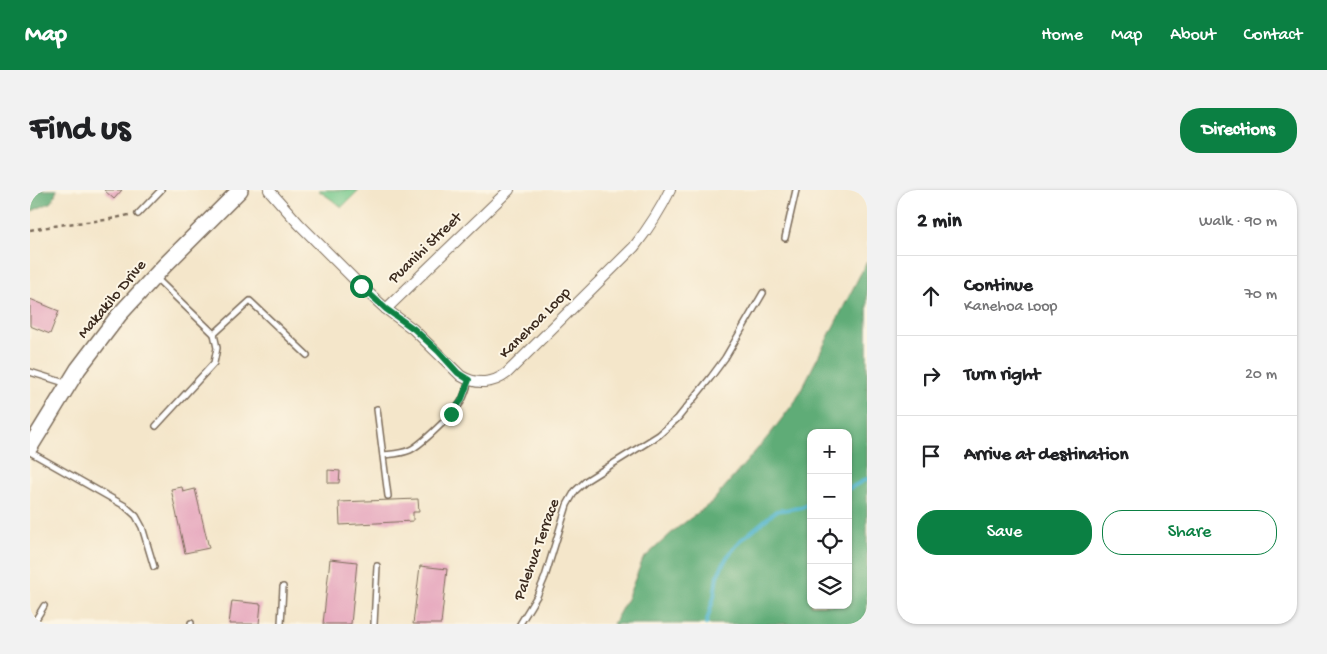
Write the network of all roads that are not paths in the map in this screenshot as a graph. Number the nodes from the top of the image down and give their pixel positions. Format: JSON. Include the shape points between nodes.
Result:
{"nodes":[{"id":1,"x":161,"y":190,"type":"edge"},
{"id":2,"x":240,"y":190,"type":"edge"},
{"id":3,"x":269,"y":190,"type":"edge"},
{"id":4,"x":509,"y":190,"type":"edge"},
{"id":5,"x":670,"y":190,"type":"edge"},
{"id":6,"x":796,"y":190,"type":"edge"},
{"id":7,"x":138,"y":214,"type":"road end"},
{"id":8,"x":785,"y":238,"type":"dead end"},
{"id":9,"x":154,"y":277,"type":"junction"},
{"id":10,"x":763,"y":293,"type":"dead end"},
{"id":11,"x":386,"y":309,"type":"junction"},
{"id":12,"x":214,"y":334,"type":"junction"},
{"id":13,"x":307,"y":355,"type":"dead end"},
{"id":14,"x":30,"y":372,"type":"edge"},
{"id":15,"x":469,"y":380,"type":"junction"},
{"id":16,"x":68,"y":384,"type":"junction"},
{"id":17,"x":377,"y":409,"type":"dead end"},
{"id":18,"x":156,"y":426,"type":"dead end"},
{"id":19,"x":30,"y":447,"type":"edge"},
{"id":20,"x":30,"y":452,"type":"edge"},
{"id":21,"x":383,"y":455,"type":"junction"},
{"id":22,"x":388,"y":496,"type":"dead end"},
{"id":23,"x":377,"y":566,"type":"dead end"},
{"id":24,"x":154,"y":567,"type":"dead end"},
{"id":25,"x":283,"y":587,"type":"dead end"},
{"id":26,"x":44,"y":606,"type":"dead end"},
{"id":27,"x":33,"y":624,"type":"edge"},
{"id":28,"x":281,"y":624,"type":"edge"},
{"id":29,"x":374,"y":624,"type":"edge"},
{"id":30,"x":520,"y":624,"type":"edge"}],
"edges":[{"from":1,"to":7,"type":"lane"},
{"from":2,"to":9,"type":"main road","name":"Makakilo Drive"},
{"from":3,"to":11,"type":"street"},
{"from":4,"to":11,"type":"street","name":"Puanihi Street"},
{"from":5,"to":15,"type":"street","name":"Kanehoa Loop","via":[[650,227],[634,247],[507,373],[487,382]]},
{"from":6,"to":8,"type":"lane"},
{"from":9,"to":12,"type":"lane"},
{"from":9,"to":16,"type":"main road","name":"Makakilo Drive","via":[[119,315]]},
{"from":10,"to":30,"type":"lane","name":"Palehua Terrace","via":[[725,358],[678,418],[659,435],[575,491],[567,505],[545,577]]},
{"from":11,"to":15,"type":"street","via":[[414,329]]},
{"from":12,"to":13,"type":"lane","via":[[250,301]]},
{"from":12,"to":18,"type":"lane","via":[[217,352],[214,362]]},
{"from":14,"to":16,"type":"lane"},
{"from":15,"to":21,"type":"lane","via":[[456,408],[420,444],[404,452]]},
{"from":16,"to":19,"type":"main road","name":"Makakilo Drive"},
{"from":17,"to":21,"type":"lane"},
{"from":20,"to":24,"type":"lane","via":[[136,516]]},
{"from":21,"to":22,"type":"lane"},
{"from":23,"to":29,"type":"lane"},
{"from":25,"to":28,"type":"lane"},
{"from":26,"to":27,"type":"lane"}]}
